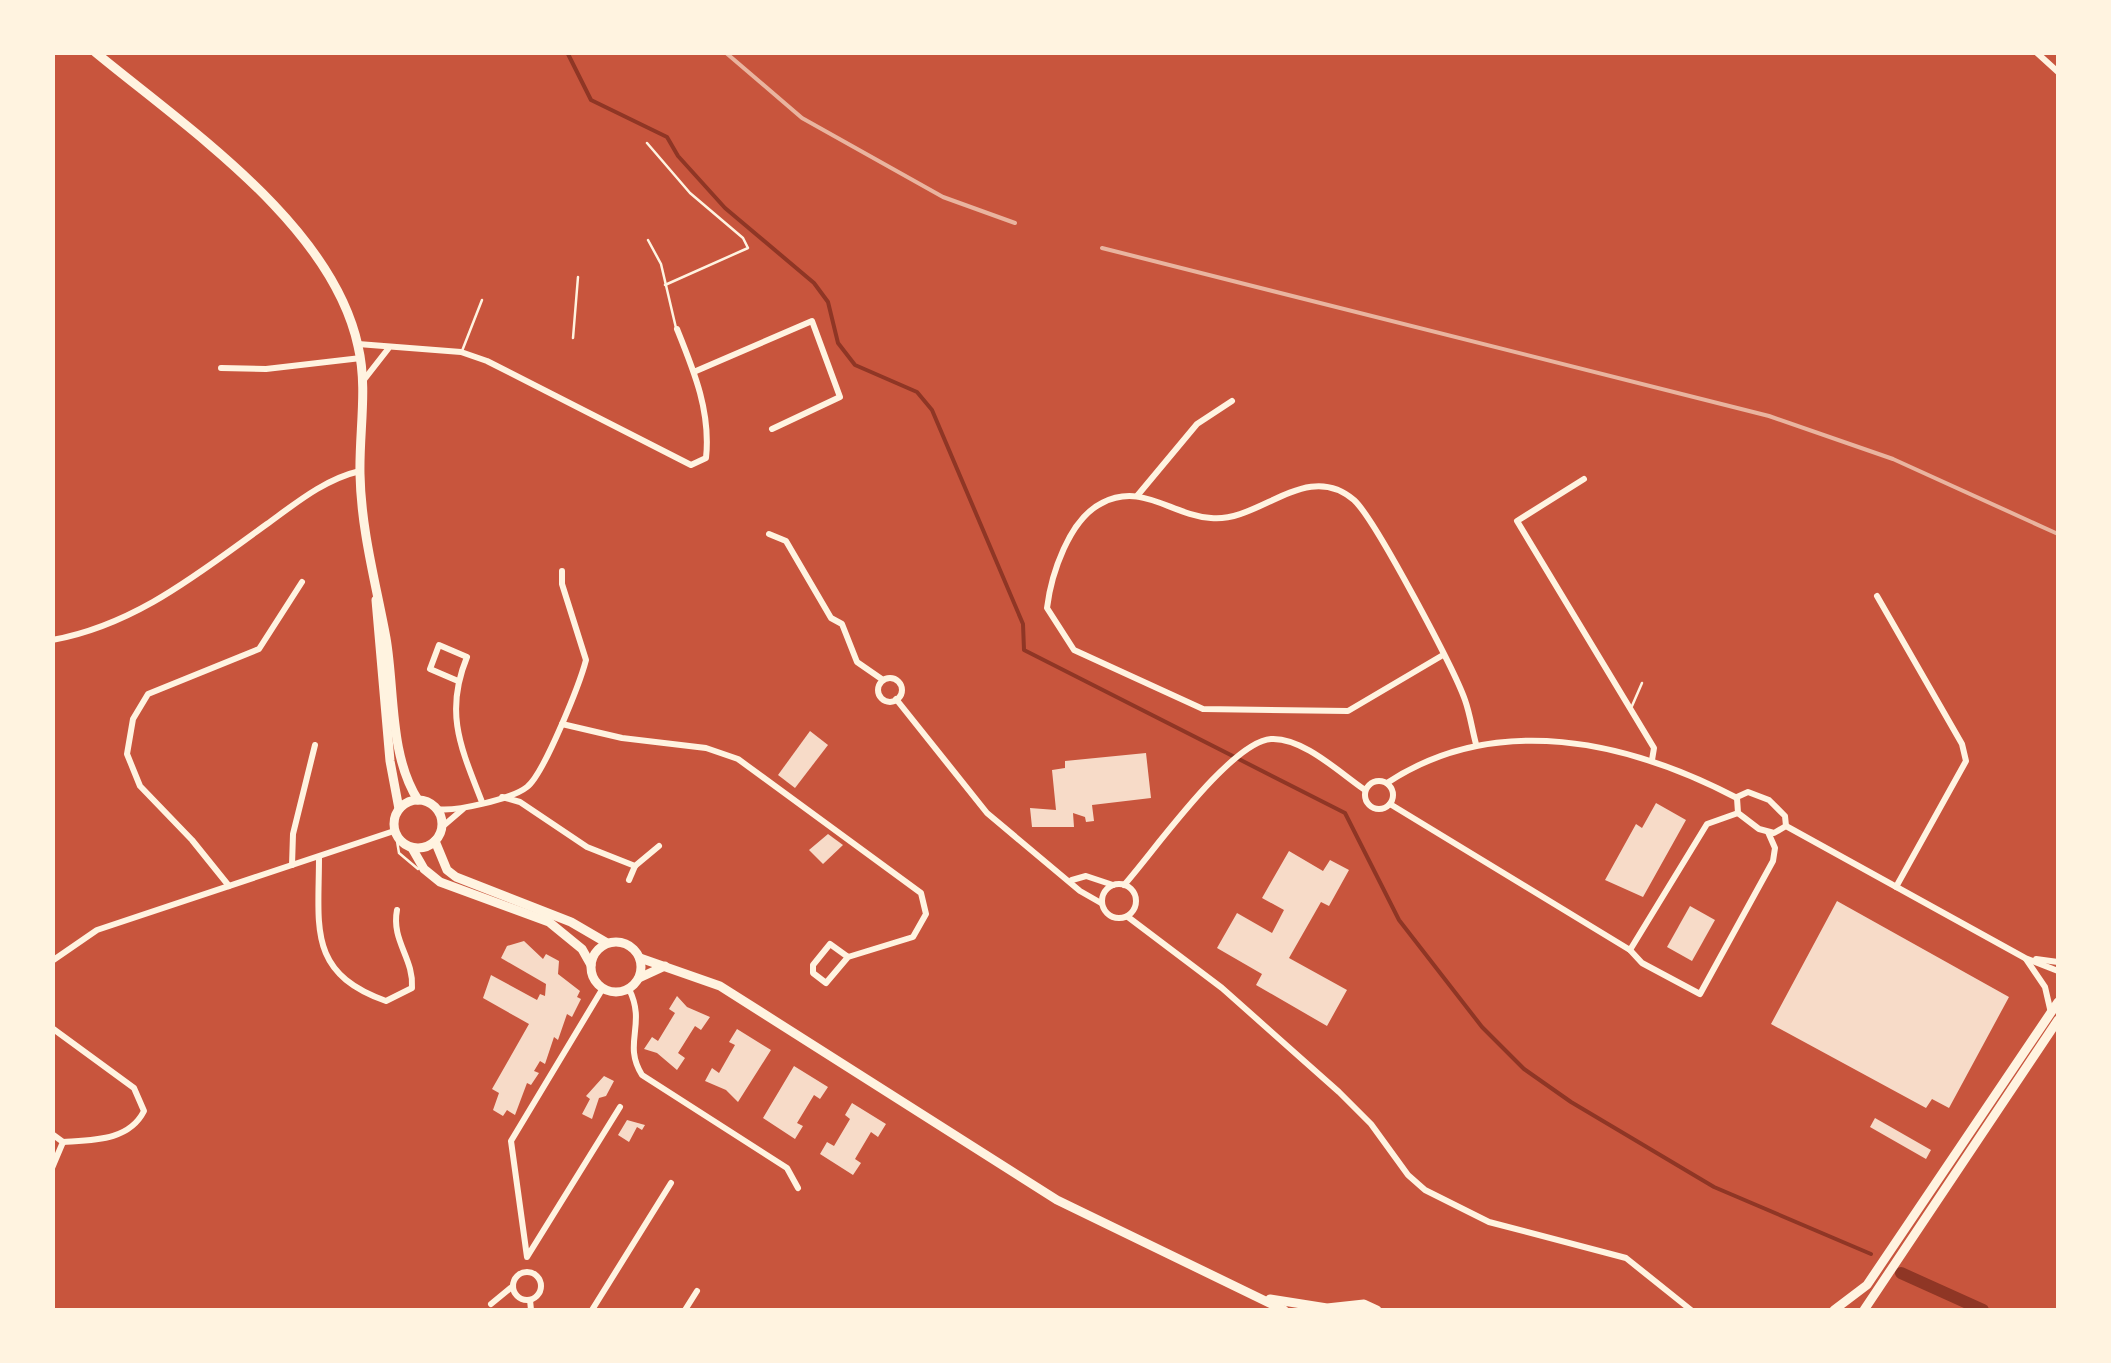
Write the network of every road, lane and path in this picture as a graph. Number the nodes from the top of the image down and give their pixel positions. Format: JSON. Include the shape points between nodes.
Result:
{"nodes":[{"id":1,"x":95,"y":52,"type":"edge"},
{"id":2,"x":2036,"y":52,"type":"edge"},
{"id":3,"x":2058,"y":72,"type":"edge"},
{"id":4,"x":647,"y":142,"type":"dead end"},
{"id":5,"x":648,"y":240,"type":"dead end"},
{"id":6,"x":578,"y":277,"type":"dead end"},
{"id":7,"x":665,"y":285,"type":"junction"},
{"id":8,"x":482,"y":300,"type":"dead end"},
{"id":9,"x":677,"y":329,"type":"joint"},
{"id":10,"x":572,"y":338,"type":"dead end"},
{"id":11,"x":358,"y":344,"type":"junction"},
{"id":12,"x":389,"y":348,"type":"junction"},
{"id":13,"x":461,"y":352,"type":"junction"},
{"id":14,"x":361,"y":358,"type":"junction"},
{"id":15,"x":220,"y":368,"type":"dead end"},
{"id":16,"x":696,"y":371,"type":"junction"},
{"id":17,"x":363,"y":381,"type":"junction"},
{"id":18,"x":1232,"y":401,"type":"dead end"},
{"id":19,"x":772,"y":429,"type":"dead end"},
{"id":20,"x":360,"y":471,"type":"junction"},
{"id":21,"x":1584,"y":480,"type":"dead end"},
{"id":22,"x":1137,"y":496,"type":"junction"},
{"id":23,"x":769,"y":534,"type":"dead end"},
{"id":24,"x":562,"y":572,"type":"dead end"},
{"id":25,"x":302,"y":582,"type":"dead end"},
{"id":26,"x":376,"y":592,"type":"junction"},
{"id":27,"x":1878,"y":596,"type":"dead end"},
{"id":28,"x":52,"y":640,"type":"edge"},
{"id":29,"x":1443,"y":655,"type":"junction"},
{"id":30,"x":883,"y":680,"type":"junction"},
{"id":31,"x":458,"y":681,"type":"junction"},
{"id":32,"x":1642,"y":683,"type":"dead end"},
{"id":33,"x":896,"y":699,"type":"junction"},
{"id":34,"x":1631,"y":708,"type":"junction"},
{"id":35,"x":562,"y":724,"type":"junction"},
{"id":36,"x":1476,"y":744,"type":"junction"},
{"id":37,"x":315,"y":746,"type":"dead end"},
{"id":38,"x":1652,"y":760,"type":"junction"},
{"id":39,"x":1387,"y":783,"type":"junction"},
{"id":40,"x":1365,"y":790,"type":"junction"},
{"id":41,"x":501,"y":797,"type":"junction"},
{"id":42,"x":1737,"y":798,"type":"junction"},
{"id":43,"x":418,"y":800,"type":"junction"},
{"id":44,"x":482,"y":802,"type":"junction"},
{"id":45,"x":1390,"y":804,"type":"junction"},
{"id":46,"x":464,"y":808,"type":"junction"},
{"id":47,"x":398,"y":809,"type":"junction"},
{"id":48,"x":437,"y":809,"type":"junction"},
{"id":49,"x":1738,"y":813,"type":"junction"},
{"id":50,"x":1786,"y":826,"type":"junction"},
{"id":51,"x":442,"y":827,"type":"junction"},
{"id":52,"x":1768,"y":832,"type":"junction"},
{"id":53,"x":395,"y":833,"type":"junction"},
{"id":54,"x":435,"y":841,"type":"junction"},
{"id":55,"x":659,"y":846,"type":"dead end"},
{"id":56,"x":412,"y":848,"type":"junction"},
{"id":57,"x":319,"y":856,"type":"junction"},
{"id":58,"x":292,"y":865,"type":"junction"},
{"id":59,"x":634,"y":866,"type":"junction"},
{"id":60,"x":424,"y":869,"type":"junction"},
{"id":61,"x":629,"y":880,"type":"dead end"},
{"id":62,"x":1072,"y":880,"type":"junction"},
{"id":63,"x":1124,"y":884,"type":"junction"},
{"id":64,"x":1113,"y":885,"type":"junction"},
{"id":65,"x":229,"y":886,"type":"junction"},
{"id":66,"x":1896,"y":887,"type":"junction"},
{"id":67,"x":1102,"y":903,"type":"junction"},
{"id":68,"x":397,"y":910,"type":"dead end"},
{"id":69,"x":1128,"y":916,"type":"junction"},
{"id":70,"x":607,"y":943,"type":"junction"},
{"id":71,"x":1630,"y":950,"type":"junction"},
{"id":72,"x":848,"y":957,"type":"junction"},
{"id":73,"x":640,"y":958,"type":"junction"},
{"id":74,"x":2025,"y":958,"type":"junction"},
{"id":75,"x":52,"y":961,"type":"edge"},
{"id":76,"x":2058,"y":962,"type":"edge"},
{"id":77,"x":591,"y":965,"type":"junction"},
{"id":78,"x":665,"y":966,"type":"junction"},
{"id":79,"x":2058,"y":971,"type":"edge"},
{"id":80,"x":638,"y":978,"type":"junction"},
{"id":81,"x":603,"y":988,"type":"junction"},
{"id":82,"x":629,"y":988,"type":"junction"},
{"id":83,"x":2058,"y":1002,"type":"edge"},
{"id":84,"x":2055,"y":1016,"type":"edge"},
{"id":85,"x":52,"y":1028,"type":"edge"},
{"id":86,"x":620,"y":1107,"type":"dead end"},
{"id":87,"x":52,"y":1134,"type":"edge"},
{"id":88,"x":63,"y":1142,"type":"junction"},
{"id":89,"x":52,"y":1168,"type":"edge"},
{"id":90,"x":671,"y":1183,"type":"dead end"},
{"id":91,"x":798,"y":1188,"type":"dead end"},
{"id":92,"x":527,"y":1257,"type":"junction"},
{"id":93,"x":526,"y":1272,"type":"junction"},
{"id":94,"x":512,"y":1286,"type":"junction"},
{"id":95,"x":697,"y":1291,"type":"dead end"},
{"id":96,"x":1262,"y":1297,"type":"junction"},
{"id":97,"x":530,"y":1300,"type":"junction"},
{"id":98,"x":491,"y":1304,"type":"dead end"},
{"id":99,"x":1348,"y":1309,"type":"edge"},
{"id":100,"x":531,"y":1310,"type":"edge"},
{"id":101,"x":592,"y":1310,"type":"edge"},
{"id":102,"x":685,"y":1310,"type":"edge"},
{"id":103,"x":1284,"y":1310,"type":"edge"},
{"id":104,"x":1378,"y":1310,"type":"edge"},
{"id":105,"x":1690,"y":1310,"type":"edge"},
{"id":106,"x":1834,"y":1310,"type":"edge"},
{"id":107,"x":1864,"y":1310,"type":"edge"}],
"edges":[{"from":1,"to":11,"type":"main road","via":[[220,156],[316,254],[342,291]]},
{"from":2,"to":3,"type":"street"},
{"from":4,"to":7,"type":"lane","via":[[748,248]]},
{"from":5,"to":7,"type":"lane"},
{"from":6,"to":10,"type":"lane"},
{"from":7,"to":9,"type":"lane"},
{"from":8,"to":13,"type":"lane"},
{"from":9,"to":16,"type":"street"},
{"from":11,"to":12,"type":"street"},
{"from":11,"to":14,"type":"main road"},
{"from":12,"to":13,"type":"street"},
{"from":12,"to":17,"type":"street"},
{"from":13,"to":16,"type":"street","via":[[691,465],[706,458],[708,436]]},
{"from":14,"to":15,"type":"street"},
{"from":14,"to":17,"type":"main road"},
{"from":16,"to":19,"type":"street","via":[[812,321],[840,398]]},
{"from":17,"to":20,"type":"main road"},
{"from":18,"to":22,"type":"street","via":[[1197,424]]},
{"from":20,"to":26,"type":"main road"},
{"from":20,"to":28,"type":"street","via":[[303,498],[140,611]]},
{"from":21,"to":34,"type":"street","via":[[1516,520]]},
{"from":22,"to":29,"type":"street","via":[[1211,518],[1304,488],[1334,488],[1355,501],[1373,526]]},
{"from":22,"to":29,"type":"street","via":[[1090,510],[1055,574],[1047,608],[1074,650],[1203,709],[1348,712]]},
{"from":23,"to":30,"type":"street","via":[[786,541],[831,618],[842,624],[857,662]]},
{"from":24,"to":35,"type":"street","via":[[586,660]]},
{"from":25,"to":65,"type":"street","via":[[259,649],[148,694],[133,719],[126,754],[140,786]]},
{"from":26,"to":43,"type":"main road","via":[[403,774]]},
{"from":26,"to":47,"type":"main road"},
{"from":27,"to":66,"type":"street","via":[[1966,761]]},
{"from":29,"to":36,"type":"street"},
{"from":30,"to":33,"type":"street","via":[[880,696]]},
{"from":30,"to":33,"type":"street","via":[[900,684]]},
{"from":31,"to":31,"type":"street","via":[[467,658],[439,645],[430,669]]},
{"from":31,"to":44,"type":"street","via":[[454,713]]},
{"from":32,"to":34,"type":"lane"},
{"from":33,"to":62,"type":"street","via":[[987,814]]},
{"from":34,"to":38,"type":"street","via":[[1654,748]]},
{"from":35,"to":41,"type":"street","via":[[529,787]]},
{"from":35,"to":72,"type":"street","via":[[738,759],[921,894],[926,914],[912,937]]},
{"from":36,"to":38,"type":"street","via":[[1592,744]]},
{"from":36,"to":39,"type":"street","via":[[1436,755]]},
{"from":37,"to":58,"type":"street"},
{"from":38,"to":42,"type":"street"},
{"from":39,"to":40,"type":"street"},
{"from":39,"to":45,"type":"street"},
{"from":40,"to":45,"type":"street","via":[[1370,807]]},
{"from":40,"to":63,"type":"street","via":[[1298,747],[1272,739],[1228,765]]},
{"from":41,"to":44,"type":"street"},
{"from":41,"to":59,"type":"street","via":[[520,802],[587,848]]},
{"from":42,"to":49,"type":"street"},
{"from":42,"to":50,"type":"street","via":[[1748,792],[1768,800],[1786,816]]},
{"from":43,"to":47,"type":"main road"},
{"from":43,"to":48,"type":"main road"},
{"from":44,"to":46,"type":"street"},
{"from":45,"to":71,"type":"street"},
{"from":46,"to":48,"type":"street"},
{"from":46,"to":51,"type":"street"},
{"from":47,"to":53,"type":"main road"},
{"from":48,"to":51,"type":"main road"},
{"from":49,"to":52,"type":"street"},
{"from":49,"to":71,"type":"street","via":[[1707,824]]},
{"from":50,"to":52,"type":"street"},
{"from":50,"to":66,"type":"street"},
{"from":51,"to":54,"type":"main road"},
{"from":52,"to":71,"type":"street","via":[[1772,861],[1700,994]]},
{"from":53,"to":56,"type":"main road"},
{"from":53,"to":57,"type":"street"},
{"from":53,"to":60,"type":"lane","via":[[411,868]]},
{"from":54,"to":56,"type":"main road"},
{"from":54,"to":70,"type":"main road","via":[[456,877]]},
{"from":55,"to":59,"type":"street"},
{"from":56,"to":60,"type":"main road"},
{"from":57,"to":58,"type":"street"},
{"from":57,"to":68,"type":"street","via":[[319,942],[340,977],[386,1001],[412,988],[410,962],[397,941]]},
{"from":58,"to":65,"type":"street"},
{"from":59,"to":61,"type":"street"},
{"from":60,"to":77,"type":"main road","via":[[440,882],[548,922]]},
{"from":62,"to":64,"type":"street","via":[[1086,876]]},
{"from":62,"to":67,"type":"street"},
{"from":63,"to":64,"type":"street"},
{"from":63,"to":69,"type":"street","via":[[1136,899]]},
{"from":64,"to":67,"type":"street"},
{"from":65,"to":75,"type":"street","via":[[97,930]]},
{"from":66,"to":74,"type":"street"},
{"from":67,"to":69,"type":"street","via":[[1113,918]]},
{"from":69,"to":105,"type":"street","via":[[1339,1092],[1425,1190],[1489,1222],[1626,1258]]},
{"from":70,"to":73,"type":"main road","via":[[623,942]]},
{"from":70,"to":77,"type":"main road"},
{"from":72,"to":72,"type":"street","via":[[830,944],[813,973],[826,983]]},
{"from":73,"to":78,"type":"main road"},
{"from":73,"to":80,"type":"main road"},
{"from":74,"to":76,"type":"street"},
{"from":74,"to":79,"type":"street"},
{"from":74,"to":84,"type":"street"},
{"from":77,"to":81,"type":"main road"},
{"from":78,"to":80,"type":"main road"},
{"from":78,"to":96,"type":"main road","via":[[754,1005],[1058,1200]]},
{"from":80,"to":82,"type":"main road"},
{"from":81,"to":82,"type":"main road"},
{"from":81,"to":92,"type":"street","via":[[511,1141]]},
{"from":82,"to":91,"type":"street","via":[[638,1010],[632,1048],[642,1075],[787,1168]]},
{"from":83,"to":84,"type":"main road"},
{"from":84,"to":106,"type":"main road","via":[[1867,1285]]},
{"from":84,"to":107,"type":"main road"},
{"from":85,"to":88,"type":"street","via":[[134,1088],[144,1111],[137,1125],[105,1140]]},
{"from":86,"to":92,"type":"street"},
{"from":87,"to":88,"type":"street"},
{"from":88,"to":89,"type":"street"},
{"from":90,"to":101,"type":"street"},
{"from":92,"to":93,"type":"street"},
{"from":93,"to":94,"type":"street"},
{"from":93,"to":97,"type":"street","via":[[541,1282]]},
{"from":94,"to":97,"type":"street","via":[[518,1298]]},
{"from":94,"to":98,"type":"street"},
{"from":95,"to":102,"type":"street"},
{"from":96,"to":99,"type":"main road"},
{"from":96,"to":103,"type":"main road"},
{"from":97,"to":100,"type":"street"},
{"from":99,"to":104,"type":"main road","via":[[1364,1304]]}]}
